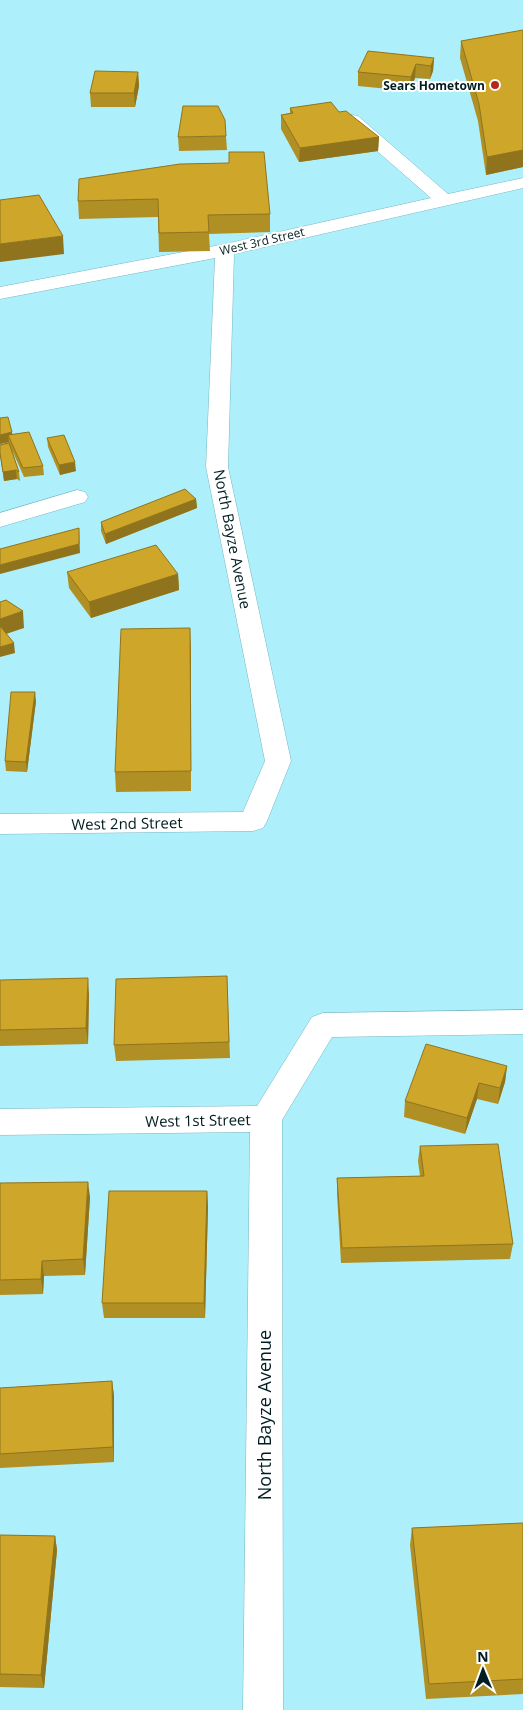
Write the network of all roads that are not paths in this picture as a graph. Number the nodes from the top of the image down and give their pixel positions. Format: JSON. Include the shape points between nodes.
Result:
{"nodes":[{"id":1,"x":352,"y":120,"type":"edge"},
{"id":2,"x":523,"y":183,"type":"edge"},
{"id":3,"x":444,"y":200,"type":"junction"},
{"id":4,"x":225,"y":250,"type":"junction"},
{"id":5,"x":0,"y":294,"type":"edge"},
{"id":6,"x":77,"y":497,"type":"dead end"},
{"id":7,"x":0,"y":520,"type":"edge"},
{"id":8,"x":254,"y":821,"type":"joint"},
{"id":9,"x":0,"y":824,"type":"edge"},
{"id":10,"x":523,"y":1022,"type":"edge"},
{"id":11,"x":266,"y":1119,"type":"junction"},
{"id":12,"x":0,"y":1122,"type":"edge"},
{"id":13,"x":263,"y":1710,"type":"edge"}],
"edges":[{"from":1,"to":3,"type":"street"},
{"from":2,"to":3,"type":"street","name":"West 3rd Street"},
{"from":3,"to":4,"type":"street","name":"West 3rd Street"},
{"from":4,"to":5,"type":"street","name":"West 3rd Street"},
{"from":4,"to":8,"type":"street","name":"North Bayze Avenue","via":[[217,466],[278,761]]},
{"from":6,"to":7,"type":"street"},
{"from":8,"to":9,"type":"street","name":"West 2nd Street"},
{"from":10,"to":11,"type":"street","name":"West 1st Street","via":[[323,1025]]},
{"from":11,"to":12,"type":"street","name":"West 1st Street"},
{"from":11,"to":13,"type":"street","name":"North Bayze Avenue"}]}
